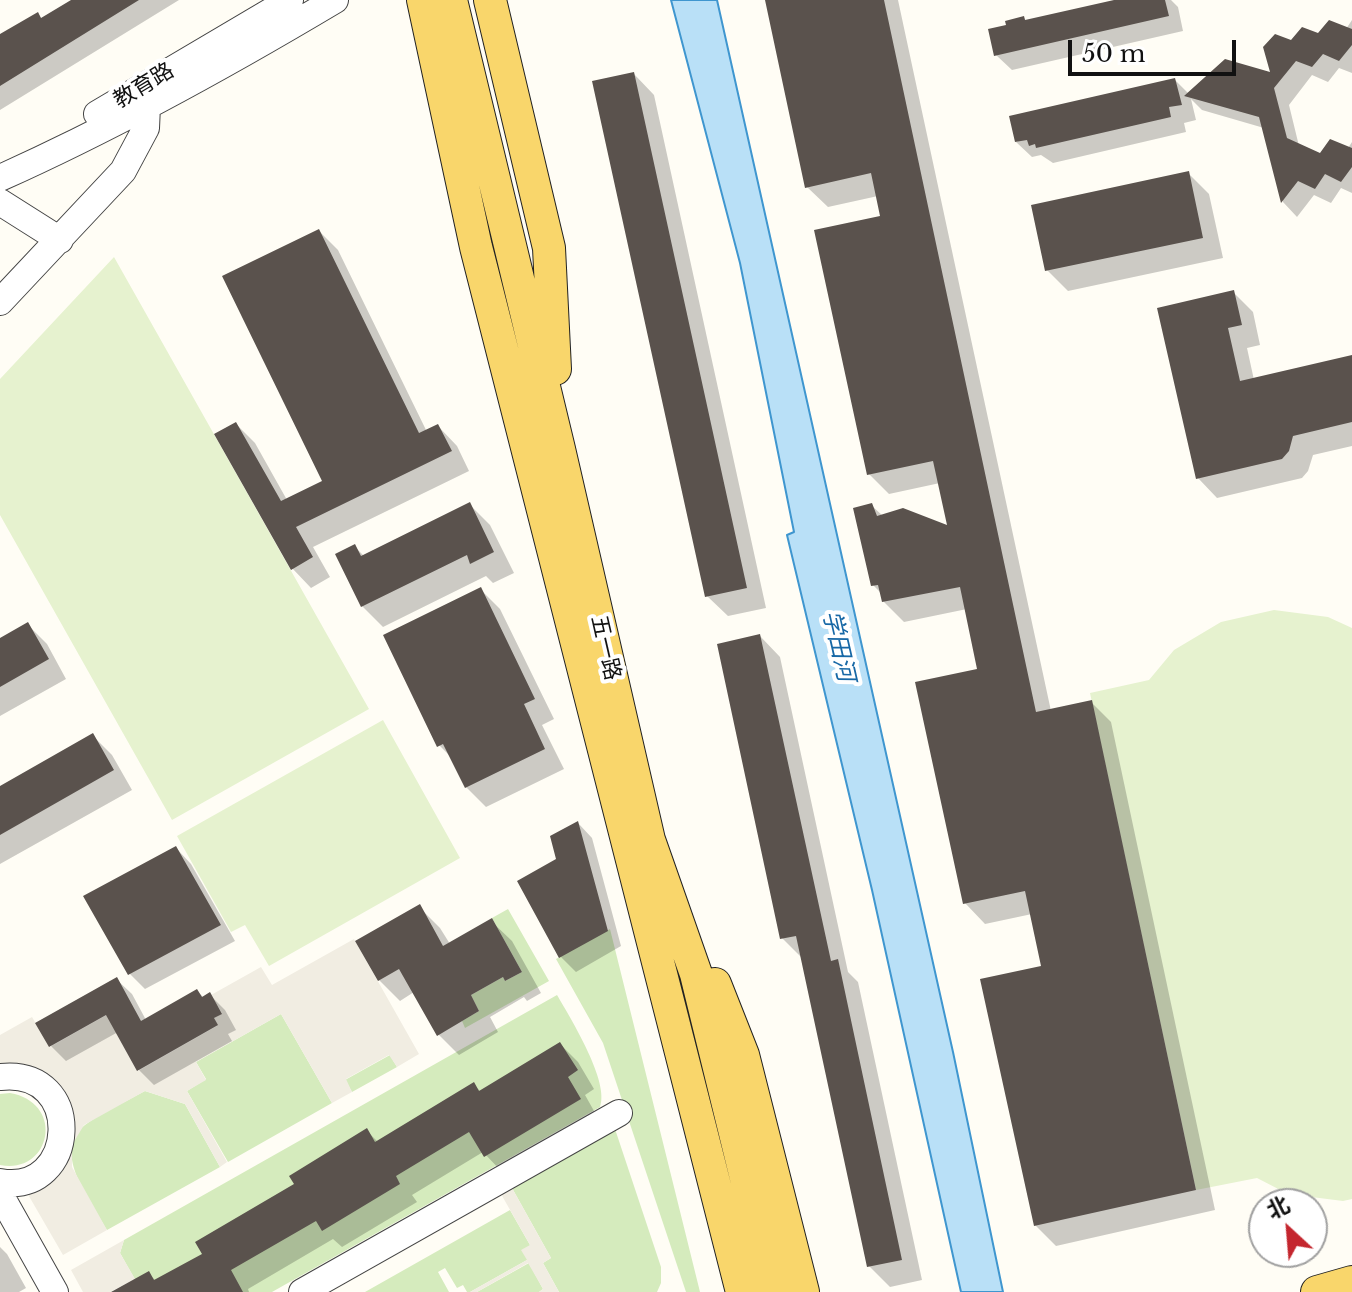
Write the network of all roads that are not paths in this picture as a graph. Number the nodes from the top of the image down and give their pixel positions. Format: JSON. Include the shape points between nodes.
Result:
{"nodes":[{"id":1,"x":290,"y":0,"type":"edge"},
{"id":2,"x":335,"y":0,"type":"edge"},
{"id":3,"x":423,"y":0,"type":"edge"},
{"id":4,"x":451,"y":0,"type":"edge"},
{"id":5,"x":490,"y":0,"type":"edge"},
{"id":6,"x":147,"y":106,"type":"junction"},
{"id":7,"x":0,"y":176,"type":"edge"},
{"id":8,"x":0,"y":202,"type":"edge"},
{"id":9,"x":60,"y":240,"type":"junction"},
{"id":10,"x":0,"y":302,"type":"edge"},
{"id":11,"x":559,"y":449,"type":"junction"},
{"id":12,"x":649,"y":840,"type":"junction"},
{"id":13,"x":0,"y":1077,"type":"edge"},
{"id":14,"x":619,"y":1113,"type":"dead end"},
{"id":15,"x":0,"y":1182,"type":"edge"},
{"id":16,"x":0,"y":1194,"type":"edge"},
{"id":17,"x":1352,"y":1282,"type":"edge"},
{"id":18,"x":55,"y":1292,"type":"edge"},
{"id":19,"x":302,"y":1292,"type":"edge"},
{"id":20,"x":742,"y":1292,"type":"edge"},
{"id":21,"x":774,"y":1292,"type":"edge"},
{"id":22,"x":803,"y":1292,"type":"edge"},
{"id":23,"x":1317,"y":1292,"type":"edge"}],
"edges":[{"from":1,"to":7,"type":"street","name":"教育路"},
{"from":2,"to":6,"type":"street","name":"教育路"},
{"from":3,"to":20,"type":"main road","name":"五一路","via":[[476,247]]},
{"from":4,"to":11,"type":"main road","name":"五一路"},
{"from":5,"to":11,"type":"main road","via":[[549,248]]},
{"from":6,"to":7,"type":"street","name":"教育路"},
{"from":6,"to":9,"type":"street","name":"教育路","via":[[146,128],[123,171]]},
{"from":8,"to":9,"type":"street"},
{"from":9,"to":10,"type":"street","name":"教育路"},
{"from":11,"to":12,"type":"main road","name":"五一路"},
{"from":12,"to":21,"type":"main road","name":"五一路","via":[[696,974]]},
{"from":12,"to":22,"type":"main road","via":[[743,1055]]},
{"from":13,"to":15,"type":"street","via":[[39,1084],[58,1107],[63,1124],[55,1159],[43,1172],[27,1181]]},
{"from":14,"to":19,"type":"street"},
{"from":16,"to":18,"type":"street"},
{"from":17,"to":23,"type":"main road"}]}
